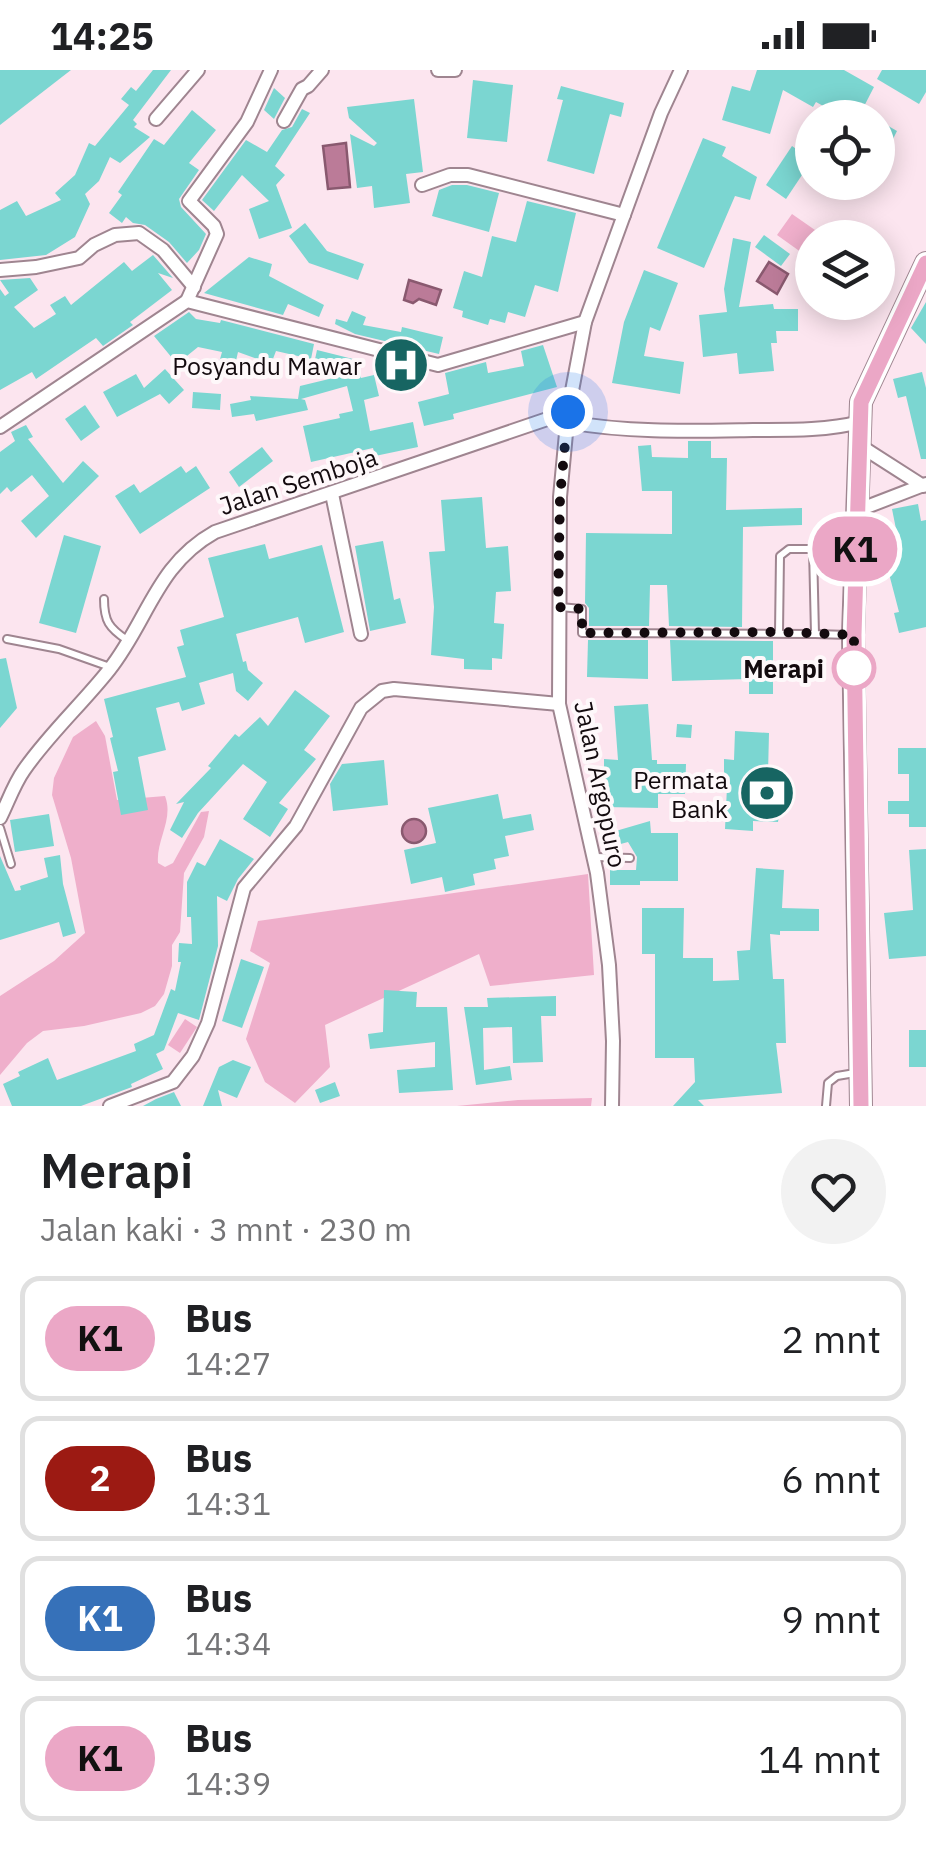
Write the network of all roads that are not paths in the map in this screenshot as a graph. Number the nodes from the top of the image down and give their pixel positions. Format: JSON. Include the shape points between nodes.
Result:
{"nodes":[{"id":1,"x":198,"y":70,"type":"edge"},
{"id":2,"x":271,"y":70,"type":"edge"},
{"id":3,"x":322,"y":70,"type":"edge"},
{"id":4,"x":438,"y":70,"type":"edge"},
{"id":5,"x":455,"y":70,"type":"edge"},
{"id":6,"x":681,"y":70,"type":"edge"},
{"id":7,"x":156,"y":119,"type":"dead end"},
{"id":8,"x":284,"y":122,"type":"dead end"},
{"id":9,"x":422,"y":185,"type":"dead end"},
{"id":10,"x":624,"y":216,"type":"junction"},
{"id":11,"x":926,"y":263,"type":"edge"},
{"id":12,"x":0,"y":270,"type":"edge"},
{"id":13,"x":194,"y":286,"type":"junction"},
{"id":14,"x":187,"y":302,"type":"junction"},
{"id":15,"x":585,"y":322,"type":"junction"},
{"id":16,"x":568,"y":416,"type":"junction"},
{"id":17,"x":860,"y":422,"type":"junction"},
{"id":18,"x":0,"y":427,"type":"edge"},
{"id":19,"x":859,"y":445,"type":"junction"},
{"id":20,"x":924,"y":485,"type":"edge"},
{"id":21,"x":332,"y":494,"type":"junction"},
{"id":22,"x":856,"y":517,"type":"junction"},
{"id":23,"x":814,"y":549,"type":"junction"},
{"id":24,"x":104,"y":599,"type":"dead end"},
{"id":25,"x":558,"y":607,"type":"junction"},
{"id":26,"x":780,"y":632,"type":"junction"},
{"id":27,"x":360,"y":634,"type":"dead end"},
{"id":28,"x":815,"y":634,"type":"junction"},
{"id":29,"x":854,"y":635,"type":"junction"},
{"id":30,"x":7,"y":639,"type":"dead end"},
{"id":31,"x":128,"y":640,"type":"junction"},
{"id":32,"x":112,"y":668,"type":"junction"},
{"id":33,"x":559,"y":704,"type":"junction"},
{"id":34,"x":0,"y":818,"type":"edge"},
{"id":35,"x":0,"y":828,"type":"edge"},
{"id":36,"x":593,"y":857,"type":"junction"},
{"id":37,"x":630,"y":858,"type":"dead end"},
{"id":38,"x":11,"y":864,"type":"dead end"},
{"id":39,"x":861,"y":1072,"type":"junction"},
{"id":40,"x":110,"y":1106,"type":"edge"},
{"id":41,"x":612,"y":1106,"type":"edge"},
{"id":42,"x":826,"y":1106,"type":"edge"},
{"id":43,"x":861,"y":1106,"type":"edge"}],
"edges":[{"from":1,"to":7,"type":"street"},
{"from":2,"to":13,"type":"street","via":[[246,122],[189,202],[217,234]]},
{"from":3,"to":8,"type":"street","via":[[302,88]]},
{"from":4,"to":5,"type":"street"},
{"from":6,"to":10,"type":"street","name":"Jalan Argopuro"},
{"from":9,"to":10,"type":"street","via":[[468,175]]},
{"from":10,"to":15,"type":"street","name":"Jalan Argopuro"},
{"from":11,"to":17,"type":"highway","via":[[872,373]]},
{"from":12,"to":13,"type":"street","via":[[79,258],[115,235],[139,233]]},
{"from":13,"to":14,"type":"street"},
{"from":14,"to":15,"type":"street","via":[[438,365]]},
{"from":14,"to":18,"type":"street"},
{"from":15,"to":16,"type":"street","name":"Jalan Argopuro"},
{"from":16,"to":17,"type":"street","name":"Jalan Semboja","via":[[606,429],[700,431]]},
{"from":16,"to":21,"type":"street","name":"Jalan Semboja"},
{"from":16,"to":25,"type":"street","name":"Jalan Argopuro"},
{"from":17,"to":19,"type":"highway"},
{"from":19,"to":20,"type":"street"},
{"from":19,"to":22,"type":"highway"},
{"from":20,"to":22,"type":"street"},
{"from":21,"to":27,"type":"street"},
{"from":21,"to":31,"type":"street","name":"Jalan Semboja","via":[[197,542],[163,579]]},
{"from":22,"to":23,"type":"lane"},
{"from":22,"to":29,"type":"highway"},
{"from":23,"to":26,"type":"lane","via":[[789,549],[780,556]]},
{"from":23,"to":28,"type":"lane"},
{"from":24,"to":31,"type":"lane","via":[[110,629]]},
{"from":25,"to":26,"type":"lane","via":[[582,609],[582,633]]},
{"from":25,"to":33,"type":"street","name":"Jalan Argopuro"},
{"from":26,"to":28,"type":"lane"},
{"from":28,"to":29,"type":"lane"},
{"from":29,"to":39,"type":"highway"},
{"from":30,"to":32,"type":"lane"},
{"from":31,"to":32,"type":"street","name":"Jalan Semboja"},
{"from":32,"to":34,"type":"street","name":"Jalan Semboja","via":[[22,772]]},
{"from":33,"to":36,"type":"street","name":"Jalan Argopuro"},
{"from":33,"to":40,"type":"street","via":[[394,688],[370,698],[296,826],[244,888],[208,1023],[192,1056],[173,1082]]},
{"from":35,"to":38,"type":"lane"},
{"from":36,"to":37,"type":"lane"},
{"from":36,"to":41,"type":"street","name":"Jalan Argopuro","via":[[609,964]]},
{"from":39,"to":42,"type":"lane","via":[[828,1083]]},
{"from":39,"to":43,"type":"highway"}]}
